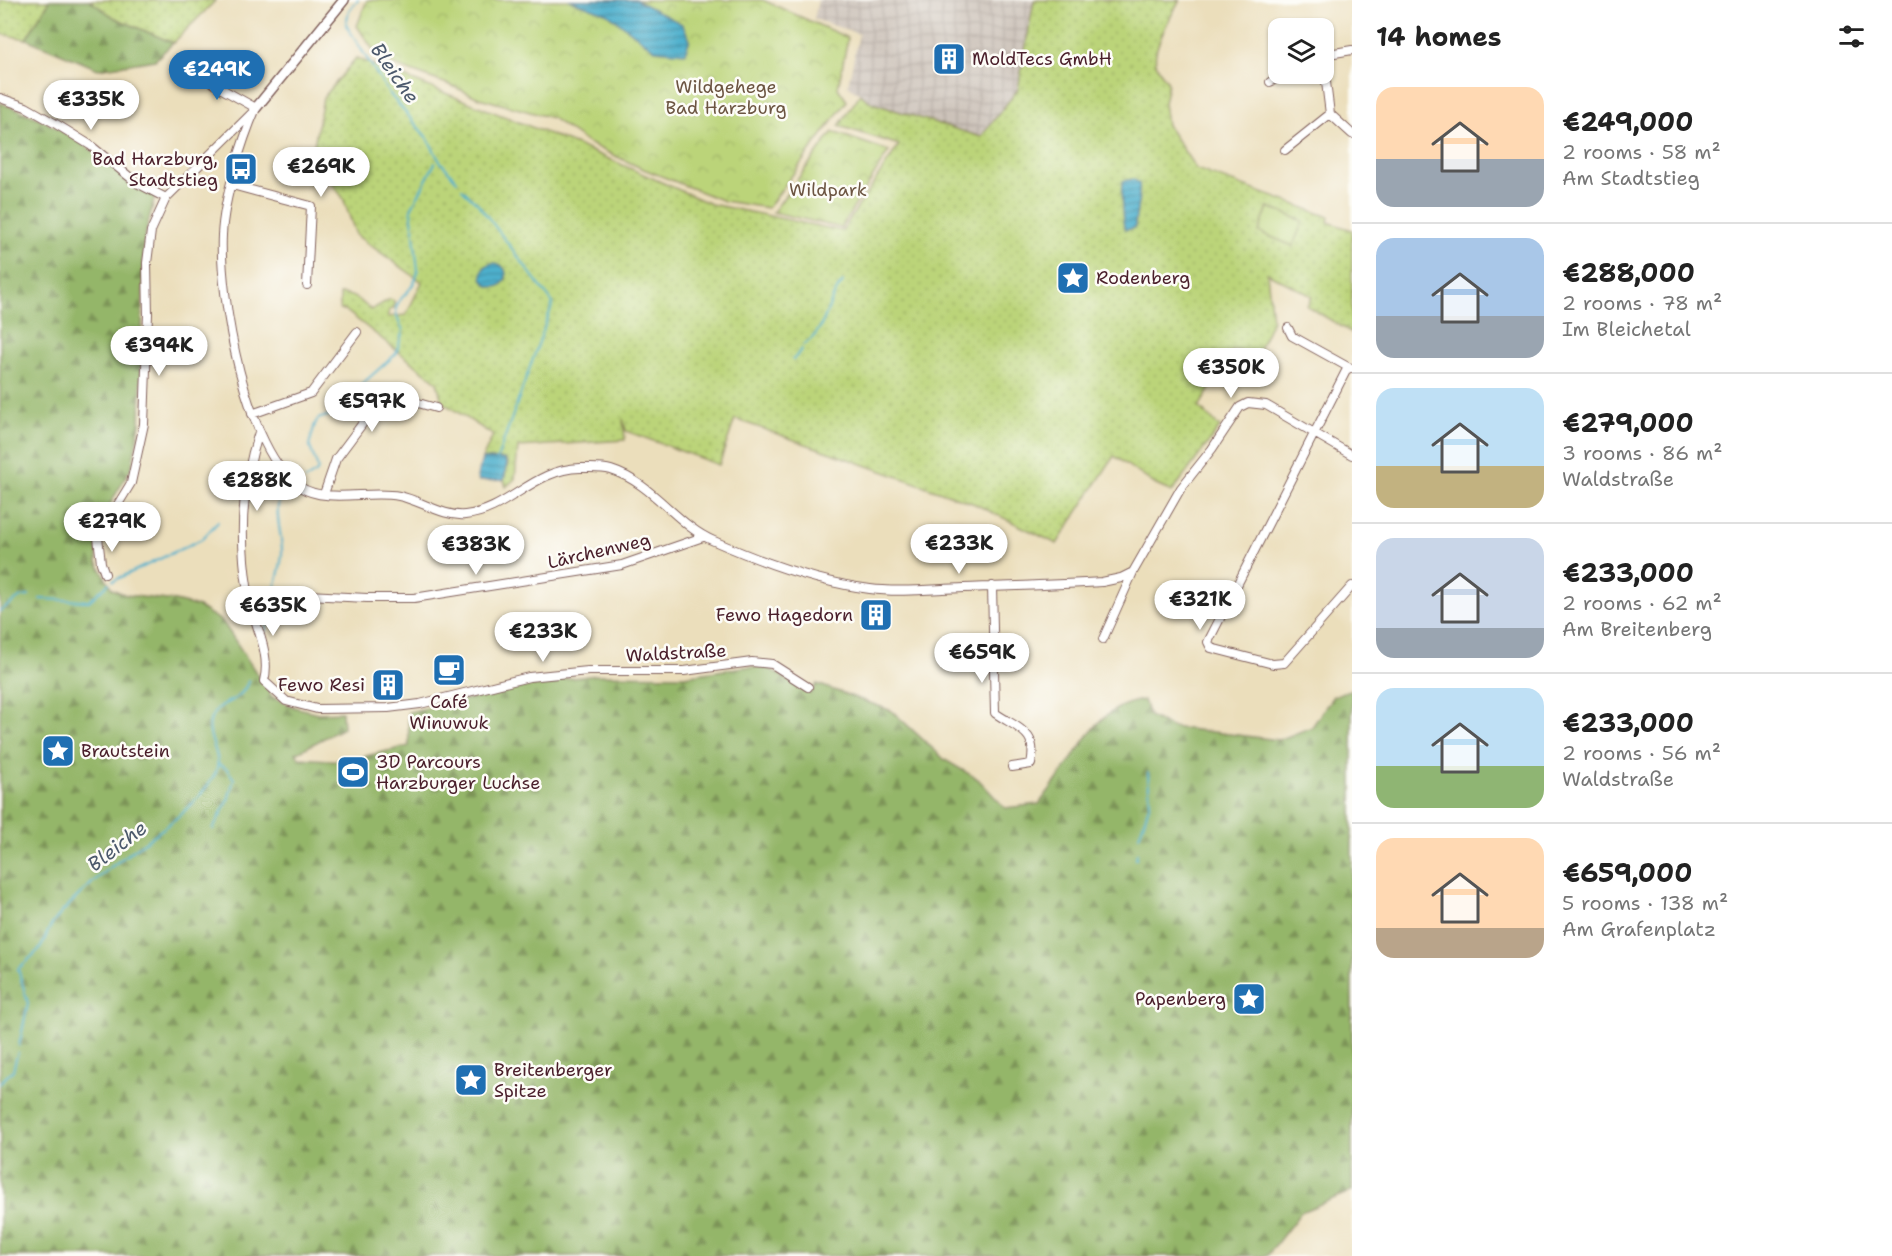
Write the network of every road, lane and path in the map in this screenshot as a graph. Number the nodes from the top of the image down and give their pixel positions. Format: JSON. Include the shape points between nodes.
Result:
{"nodes":[{"id":1,"x":344,"y":0,"type":"edge"},
{"id":2,"x":1352,"y":50,"type":"edge"},
{"id":3,"x":1334,"y":54,"type":"edge"},
{"id":4,"x":195,"y":69,"type":"dead end"},
{"id":5,"x":1326,"y":84,"type":"edge"},
{"id":6,"x":0,"y":98,"type":"edge"},
{"id":7,"x":256,"y":108,"type":"junction"},
{"id":8,"x":1330,"y":114,"type":"junction"},
{"id":9,"x":1352,"y":134,"type":"edge"},
{"id":10,"x":1286,"y":150,"type":"dead end"},
{"id":11,"x":232,"y":185,"type":"junction"},
{"id":12,"x":166,"y":198,"type":"junction"},
{"id":13,"x":307,"y":285,"type":"dead end"},
{"id":14,"x":1288,"y":328,"type":"dead end"},
{"id":15,"x":357,"y":332,"type":"dead end"},
{"id":16,"x":1350,"y":368,"type":"edge"},
{"id":17,"x":436,"y":408,"type":"dead end"},
{"id":18,"x":252,"y":414,"type":"junction"},
{"id":19,"x":259,"y":432,"type":"junction"},
{"id":20,"x":1314,"y":434,"type":"junction"},
{"id":21,"x":1352,"y":455,"type":"edge"},
{"id":22,"x":324,"y":494,"type":"junction"},
{"id":23,"x":703,"y":537,"type":"junction"},
{"id":24,"x":1133,"y":572,"type":"junction"},
{"id":25,"x":105,"y":574,"type":"dead end"},
{"id":26,"x":992,"y":586,"type":"junction"},
{"id":27,"x":1352,"y":586,"type":"edge"},
{"id":28,"x":248,"y":592,"type":"junction"},
{"id":29,"x":1103,"y":639,"type":"dead end"},
{"id":30,"x":808,"y":687,"type":"dead end"},
{"id":31,"x":1012,"y":767,"type":"dead end"}],
"edges":[{"from":1,"to":7,"type":"street"},
{"from":2,"to":3,"type":"street"},
{"from":4,"to":7,"type":"street"},
{"from":5,"to":8,"type":"street"},
{"from":6,"to":12,"type":"street","via":[[56,124],[90,145],[137,183]]},
{"from":7,"to":11,"type":"street"},
{"from":7,"to":12,"type":"street"},
{"from":8,"to":9,"type":"street"},
{"from":8,"to":10,"type":"street"},
{"from":11,"to":13,"type":"street","via":[[311,206]]},
{"from":11,"to":18,"type":"street","via":[[222,231],[221,261],[232,342]]},
{"from":12,"to":25,"type":"street","via":[[148,242],[141,448],[131,483],[98,537]]},
{"from":14,"to":16,"type":"street","via":[[1292,336]]},
{"from":15,"to":18,"type":"street","via":[[311,393]]},
{"from":16,"to":20,"type":"street"},
{"from":17,"to":22,"type":"street","via":[[383,396],[336,459]]},
{"from":18,"to":19,"type":"street"},
{"from":19,"to":22,"type":"street","via":[[294,483]]},
{"from":19,"to":28,"type":"street","via":[[245,485]]},
{"from":20,"to":21,"type":"street"},
{"from":20,"to":24,"type":"street","via":[[1266,405],[1248,403],[1240,407],[1181,488]]},
{"from":20,"to":27,"type":"street","via":[[1208,642],[1211,648],[1284,663]]},
{"from":22,"to":23,"type":"street","via":[[402,496],[466,515],[555,471],[610,470],[660,500]]},
{"from":23,"to":26,"type":"street","via":[[783,568],[849,586],[902,590]]},
{"from":23,"to":28,"type":"street","name":"Lärchenweg","via":[[622,565],[414,598]]},
{"from":24,"to":26,"type":"street","via":[[1102,582]]},
{"from":24,"to":29,"type":"street"},
{"from":26,"to":31,"type":"street","via":[[995,713],[1032,739],[1035,747],[1031,764]]},
{"from":28,"to":30,"type":"street","name":"Waldstraße","via":[[268,666],[264,681],[286,701],[317,709],[420,704],[529,677],[588,671],[684,671],[752,662],[772,664]]}]}
